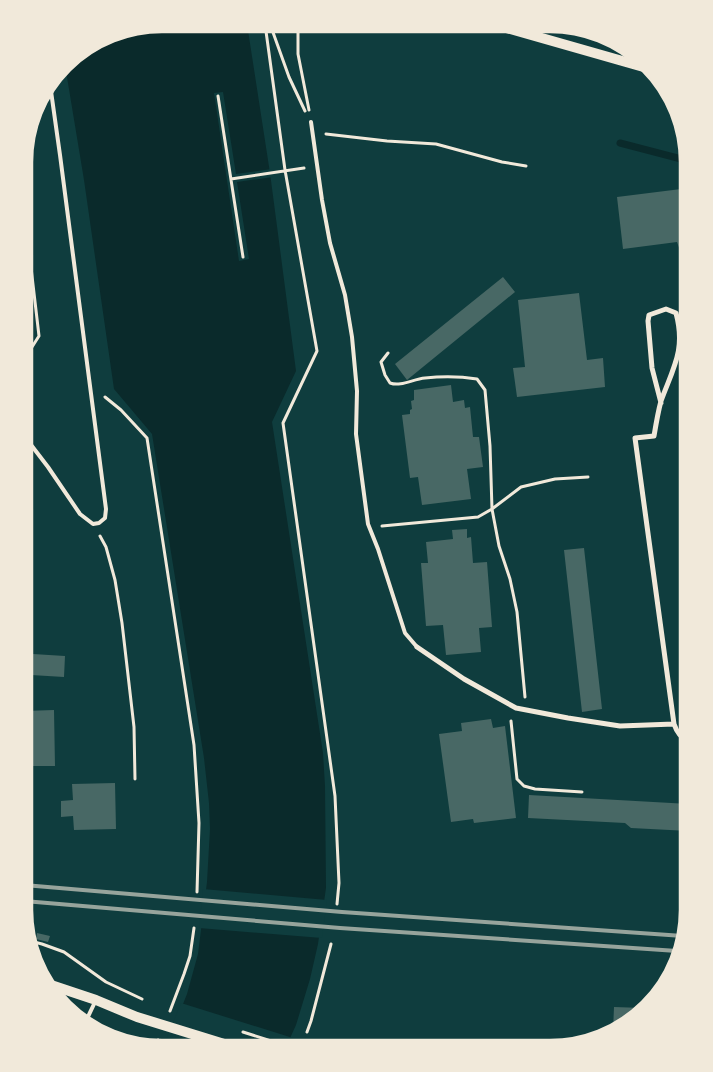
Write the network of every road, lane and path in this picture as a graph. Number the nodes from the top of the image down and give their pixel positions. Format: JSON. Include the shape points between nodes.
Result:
{"nodes":[{"id":1,"x":266,"y":32,"type":"edge"},
{"id":2,"x":273,"y":32,"type":"edge"},
{"id":3,"x":298,"y":32,"type":"edge"},
{"id":4,"x":521,"y":32,"type":"edge"},
{"id":5,"x":637,"y":65,"type":"edge"},
{"id":6,"x":51,"y":94,"type":"edge"},
{"id":7,"x":218,"y":96,"type":"dead end"},
{"id":8,"x":311,"y":122,"type":"junction"},
{"id":9,"x":313,"y":133,"type":"junction"},
{"id":10,"x":317,"y":166,"type":"junction"},
{"id":11,"x":526,"y":166,"type":"dead end"},
{"id":12,"x":285,"y":170,"type":"junction"},
{"id":13,"x":231,"y":178,"type":"junction"},
{"id":14,"x":243,"y":257,"type":"dead end"},
{"id":15,"x":32,"y":276,"type":"edge"},
{"id":16,"x":32,"y":347,"type":"edge"},
{"id":17,"x":388,"y":353,"type":"dead end"},
{"id":18,"x":89,"y":384,"type":"junction"},
{"id":19,"x":661,"y":403,"type":"junction"},
{"id":20,"x":32,"y":446,"type":"edge"},
{"id":21,"x":588,"y":477,"type":"dead end"},
{"id":22,"x":492,"y":508,"type":"junction"},
{"id":23,"x":93,"y":524,"type":"junction"},
{"id":24,"x":369,"y":528,"type":"junction"},
{"id":25,"x":417,"y":647,"type":"joint"},
{"id":26,"x":510,"y":705,"type":"junction"},
{"id":27,"x":526,"y":710,"type":"junction"},
{"id":28,"x":674,"y":724,"type":"junction"},
{"id":29,"x":680,"y":735,"type":"edge"},
{"id":30,"x":135,"y":778,"type":"dead end"},
{"id":31,"x":582,"y":792,"type":"dead end"},
{"id":32,"x":197,"y":892,"type":"dead end"},
{"id":33,"x":337,"y":904,"type":"dead end"},
{"id":34,"x":194,"y":928,"type":"dead end"},
{"id":35,"x":37,"y":943,"type":"edge"},
{"id":36,"x":331,"y":944,"type":"dead end"},
{"id":37,"x":58,"y":987,"type":"edge"},
{"id":38,"x":142,"y":999,"type":"dead end"},
{"id":39,"x":96,"y":1000,"type":"junction"},
{"id":40,"x":173,"y":1002,"type":"dead end"},
{"id":41,"x":88,"y":1016,"type":"edge"},
{"id":42,"x":211,"y":1040,"type":"edge"},
{"id":43,"x":303,"y":1040,"type":"edge"}],
"edges":[{"from":1,"to":12,"type":"path"},
{"from":2,"to":8,"type":"path","via":[[289,77]]},
{"from":3,"to":8,"type":"path","via":[[298,54]]},
{"from":4,"to":5,"type":"main road"},
{"from":6,"to":18,"type":"lane"},
{"from":7,"to":13,"type":"path"},
{"from":8,"to":9,"type":"lane"},
{"from":9,"to":10,"type":"lane"},
{"from":9,"to":11,"type":"path","via":[[436,144]]},
{"from":10,"to":12,"type":"path"},
{"from":10,"to":24,"type":"lane","via":[[330,243],[352,337],[357,391],[356,434]]},
{"from":12,"to":13,"type":"path"},
{"from":12,"to":33,"type":"path","via":[[317,351],[283,424],[335,796]]},
{"from":13,"to":14,"type":"path"},
{"from":15,"to":16,"type":"path","via":[[39,336]]},
{"from":17,"to":22,"type":"path","via":[[381,362],[390,384],[459,376],[477,379],[485,390]]},
{"from":18,"to":23,"type":"lane","via":[[106,508],[105,518]]},
{"from":18,"to":32,"type":"path","via":[[121,410],[147,438],[194,745],[199,823]]},
{"from":19,"to":19,"type":"street","via":[[680,344],[676,313],[666,309],[649,315],[648,322],[652,368]]},
{"from":19,"to":28,"type":"street","via":[[654,436],[635,438]]},
{"from":20,"to":23,"type":"lane","via":[[80,514]]},
{"from":21,"to":22,"type":"path","via":[[556,479],[521,487]]},
{"from":22,"to":24,"type":"path","via":[[478,517]]},
{"from":22,"to":27,"type":"path","via":[[517,612]]},
{"from":23,"to":30,"type":"path","via":[[106,547],[116,580],[134,727]]},
{"from":24,"to":25,"type":"lane","via":[[405,633]]},
{"from":25,"to":26,"type":"street"},
{"from":26,"to":27,"type":"street"},
{"from":26,"to":31,"type":"path","via":[[517,779],[524,786]]},
{"from":27,"to":28,"type":"street","via":[[620,726]]},
{"from":28,"to":29,"type":"street"},
{"from":34,"to":40,"type":"path","via":[[190,956]]},
{"from":35,"to":38,"type":"path","via":[[64,952],[106,982]]},
{"from":36,"to":43,"type":"path"},
{"from":37,"to":39,"type":"main road"},
{"from":39,"to":41,"type":"lane"},
{"from":39,"to":42,"type":"main road","via":[[137,1017]]}]}
